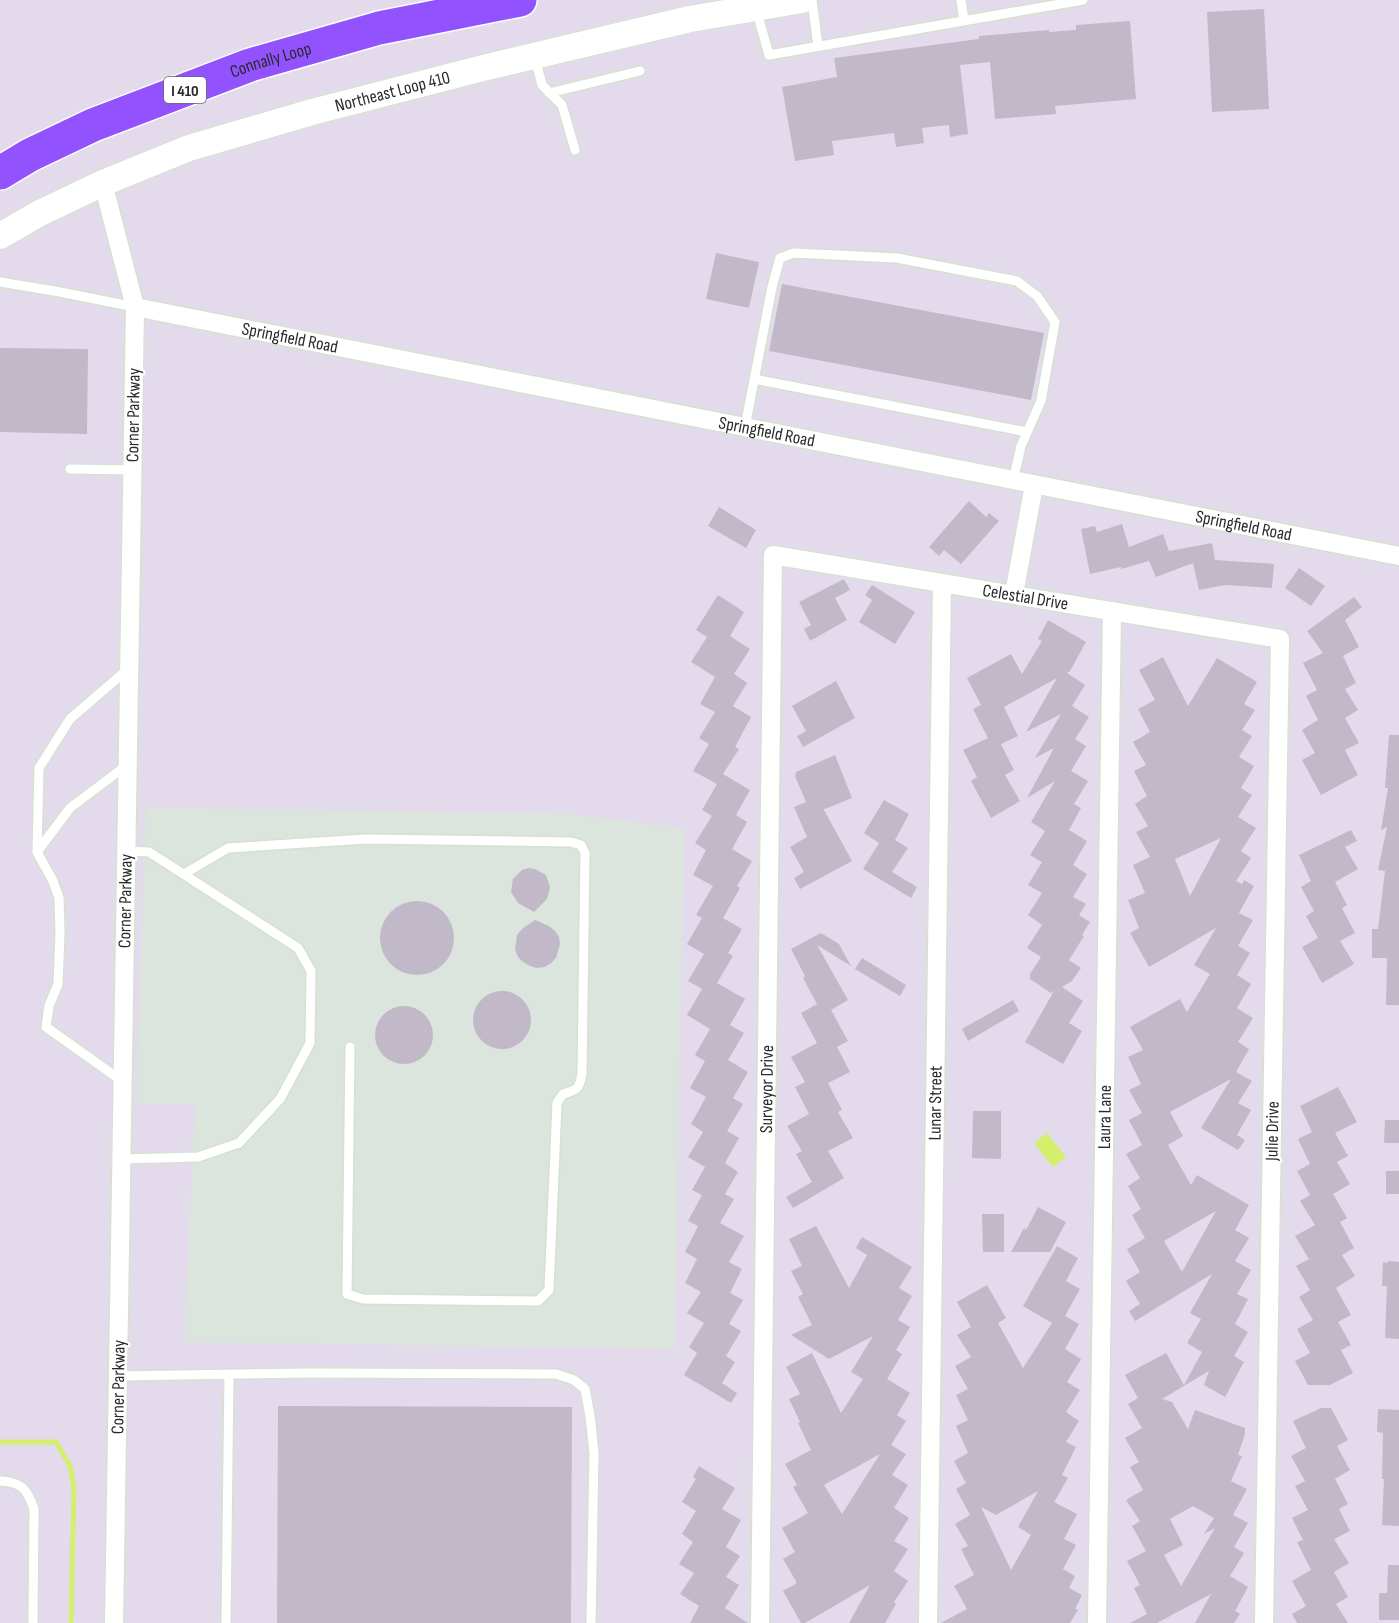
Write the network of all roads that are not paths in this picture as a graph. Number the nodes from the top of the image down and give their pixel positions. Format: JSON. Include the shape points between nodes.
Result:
{"nodes":[{"id":1,"x":446,"y":0,"type":"edge"},
{"id":2,"x":520,"y":0,"type":"edge"},
{"id":3,"x":802,"y":0,"type":"edge"},
{"id":4,"x":812,"y":0,"type":"edge"},
{"id":5,"x":961,"y":0,"type":"edge"},
{"id":6,"x":1083,"y":0,"type":"edge"},
{"id":7,"x":1062,"y":2,"type":"edge"},
{"id":8,"x":756,"y":8,"type":"junction"},
{"id":9,"x":964,"y":21,"type":"junction"},
{"id":10,"x":379,"y":28,"type":"junction"},
{"id":11,"x":818,"y":46,"type":"junction"},
{"id":12,"x":535,"y":56,"type":"junction"},
{"id":13,"x":640,"y":71,"type":"dead end"},
{"id":14,"x":549,"y":93,"type":"junction"},
{"id":15,"x":575,"y":150,"type":"dead end"},
{"id":16,"x":0,"y":172,"type":"edge"},
{"id":17,"x":103,"y":183,"type":"junction"},
{"id":18,"x":0,"y":236,"type":"edge"},
{"id":19,"x":0,"y":282,"type":"edge"},
{"id":20,"x":135,"y":307,"type":"junction"},
{"id":21,"x":754,"y":379,"type":"junction"},
{"id":22,"x":745,"y":427,"type":"junction"},
{"id":23,"x":1027,"y":432,"type":"junction"},
{"id":24,"x":70,"y":469,"type":"dead end"},
{"id":25,"x":132,"y":470,"type":"junction"},
{"id":26,"x":1013,"y":481,"type":"junction"},
{"id":27,"x":1034,"y":485,"type":"junction"},
{"id":28,"x":773,"y":555,"type":"joint"},
{"id":29,"x":1399,"y":556,"type":"edge"},
{"id":30,"x":942,"y":583,"type":"junction"},
{"id":31,"x":1014,"y":594,"type":"junction"},
{"id":32,"x":1112,"y":611,"type":"junction"},
{"id":33,"x":1280,"y":639,"type":"joint"},
{"id":34,"x":128,"y":669,"type":"junction"},
{"id":35,"x":127,"y":765,"type":"junction"},
{"id":36,"x":126,"y":851,"type":"junction"},
{"id":37,"x":37,"y":852,"type":"junction"},
{"id":38,"x":184,"y":874,"type":"junction"},
{"id":39,"x":350,"y":1047,"type":"dead end"},
{"id":40,"x":122,"y":1081,"type":"junction"},
{"id":41,"x":121,"y":1159,"type":"junction"},
{"id":42,"x":229,"y":1375,"type":"junction"},
{"id":43,"x":118,"y":1376,"type":"junction"},
{"id":44,"x":0,"y":1481,"type":"edge"},
{"id":45,"x":33,"y":1623,"type":"edge"},
{"id":46,"x":114,"y":1623,"type":"edge"},
{"id":47,"x":226,"y":1623,"type":"edge"},
{"id":48,"x":591,"y":1623,"type":"edge"},
{"id":49,"x":760,"y":1623,"type":"edge"},
{"id":50,"x":928,"y":1623,"type":"edge"},
{"id":51,"x":1097,"y":1623,"type":"edge"},
{"id":52,"x":1264,"y":1623,"type":"edge"}],
"edges":[{"from":1,"to":10,"type":"highway"},
{"from":2,"to":10,"type":"highway","name":"Connally Loop","number":"I 410"},
{"from":3,"to":8,"type":"main road","name":"Northeast Loop 410"},
{"from":4,"to":11,"type":"lane"},
{"from":5,"to":9,"type":"lane"},
{"from":6,"to":7,"type":"lane"},
{"from":7,"to":9,"type":"lane"},
{"from":8,"to":11,"type":"lane","via":[[769,55]]},
{"from":8,"to":12,"type":"main road","name":"Northeast Loop 410","via":[[690,19]]},
{"from":9,"to":11,"type":"lane"},
{"from":10,"to":16,"type":"highway","name":"Connally Loop","number":"I 410","via":[[250,64],[93,125]]},
{"from":12,"to":14,"type":"lane","via":[[542,85]]},
{"from":12,"to":17,"type":"main road","name":"Northeast Loop 410","via":[[312,112],[189,148]]},
{"from":13,"to":14,"type":"lane"},
{"from":14,"to":15,"type":"lane","via":[[562,105]]},
{"from":17,"to":18,"type":"main road","name":"Northeast Loop 410"},
{"from":17,"to":20,"type":"street","name":"Corner Parkway"},
{"from":19,"to":20,"type":"lane"},
{"from":20,"to":22,"type":"street","name":"Springfield Road"},
{"from":20,"to":25,"type":"street","name":"Corner Parkway"},
{"from":21,"to":22,"type":"lane"},
{"from":21,"to":23,"type":"lane"},
{"from":21,"to":23,"type":"lane","via":[[780,258],[794,253],[897,258],[1017,281],[1036,296],[1055,322],[1041,401]]},
{"from":22,"to":26,"type":"street","name":"Springfield Road"},
{"from":23,"to":26,"type":"lane"},
{"from":24,"to":25,"type":"lane"},
{"from":25,"to":34,"type":"street","name":"Corner Parkway"},
{"from":26,"to":27,"type":"street","name":"Springfield Road"},
{"from":27,"to":29,"type":"street","name":"Springfield Road"},
{"from":27,"to":31,"type":"street"},
{"from":28,"to":30,"type":"street","name":"Celestial Drive"},
{"from":28,"to":49,"type":"street","name":"Surveyor Drive"},
{"from":30,"to":31,"type":"street","name":"Celestial Drive"},
{"from":30,"to":50,"type":"street","name":"Lunar Street"},
{"from":31,"to":32,"type":"street","name":"Celestial Drive"},
{"from":32,"to":33,"type":"street","name":"Celestial Drive"},
{"from":32,"to":51,"type":"street","name":"Laura Lane"},
{"from":33,"to":52,"type":"street","name":"Julie Drive"},
{"from":34,"to":35,"type":"street","name":"Corner Parkway"},
{"from":34,"to":37,"type":"lane","via":[[70,719],[39,768]]},
{"from":35,"to":36,"type":"street","name":"Corner Parkway"},
{"from":35,"to":37,"type":"lane","via":[[70,808]]},
{"from":36,"to":38,"type":"lane","via":[[149,852]]},
{"from":36,"to":40,"type":"street","name":"Corner Parkway"},
{"from":37,"to":40,"type":"lane","via":[[59,898],[58,984],[46,1027]]},
{"from":38,"to":39,"type":"lane","via":[[228,848],[366,839],[581,845],[585,853],[582,1074],[580,1086],[563,1094],[557,1103],[549,1290],[538,1301],[363,1299],[347,1294]]},
{"from":38,"to":41,"type":"lane","via":[[298,948],[311,971],[310,1043],[280,1099],[239,1143],[198,1156]]},
{"from":40,"to":41,"type":"street","name":"Corner Parkway"},
{"from":41,"to":43,"type":"street","name":"Corner Parkway"},
{"from":42,"to":43,"type":"lane"},
{"from":42,"to":47,"type":"lane"},
{"from":42,"to":48,"type":"lane","via":[[556,1374],[574,1380],[585,1389],[594,1453]]},
{"from":43,"to":46,"type":"street","name":"Corner Parkway"},
{"from":44,"to":45,"type":"lane","via":[[28,1491],[34,1509]]}]}
